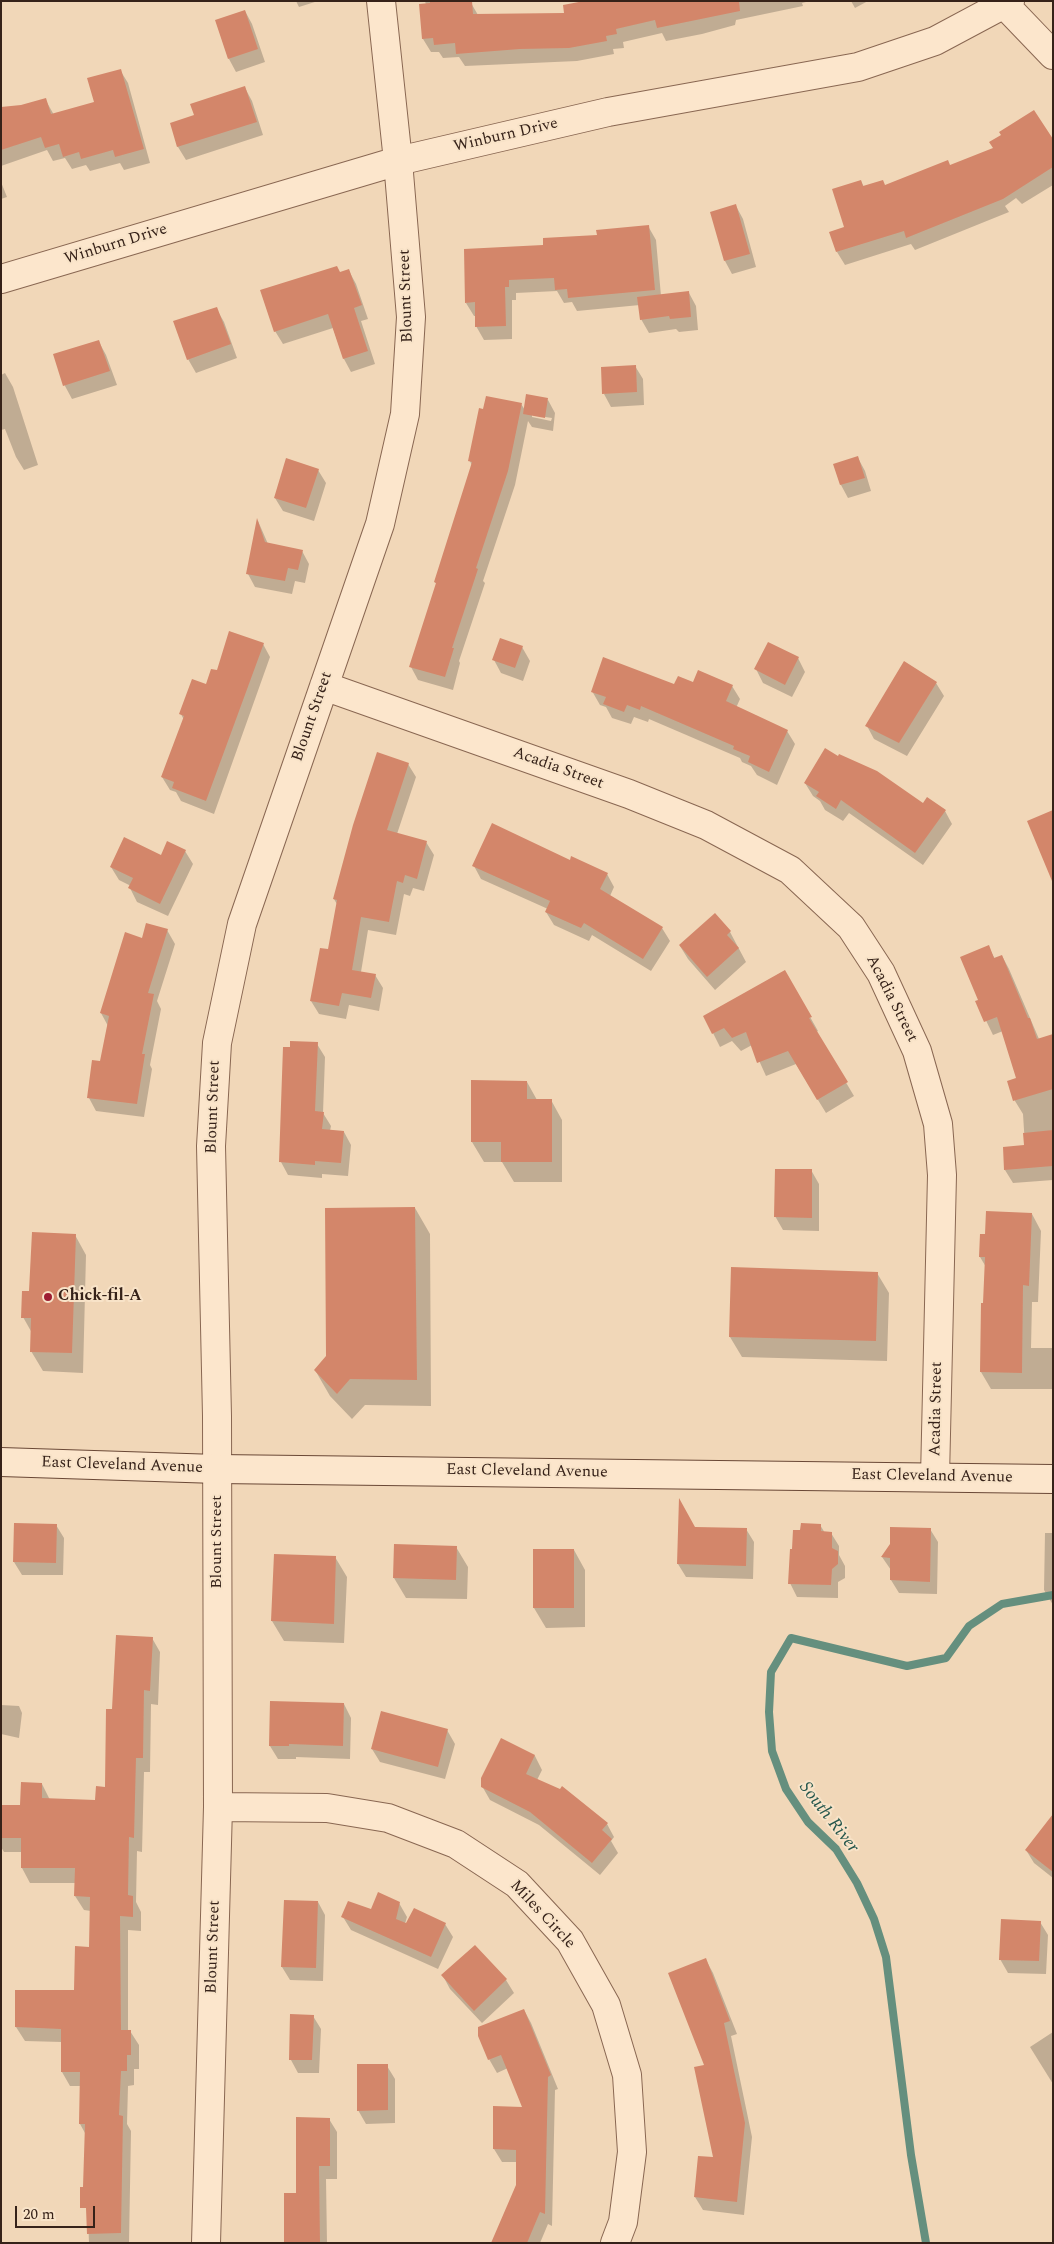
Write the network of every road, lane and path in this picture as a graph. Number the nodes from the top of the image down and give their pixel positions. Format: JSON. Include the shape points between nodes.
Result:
{"nodes":[{"id":1,"x":381,"y":1,"type":"edge"},
{"id":2,"x":1008,"y":3,"type":"edge"},
{"id":3,"x":1053,"y":55,"type":"edge"},
{"id":4,"x":398,"y":161,"type":"junction"},
{"id":5,"x":1,"y":279,"type":"edge"},
{"id":6,"x":324,"y":686,"type":"junction"},
{"id":7,"x":1,"y":1462,"type":"edge"},
{"id":8,"x":217,"y":1469,"type":"junction"},
{"id":9,"x":935,"y":1477,"type":"junction"},
{"id":10,"x":1053,"y":1479,"type":"edge"},
{"id":11,"x":218,"y":1807,"type":"junction"},
{"id":12,"x":206,"y":2243,"type":"edge"},
{"id":13,"x":615,"y":2243,"type":"edge"}],
"edges":[{"from":1,"to":4,"type":"street","name":"Blount Street"},
{"from":2,"to":3,"type":"street"},
{"from":2,"to":4,"type":"street","name":"Winburn Drive","via":[[935,41],[858,67],[608,112]]},
{"from":4,"to":5,"type":"street","name":"Winburn Drive"},
{"from":4,"to":6,"type":"street","name":"Blount Street","via":[[410,317],[405,414],[380,524]]},
{"from":6,"to":8,"type":"street","name":"Blount Street","via":[[242,924],[217,1043],[211,1146]]},
{"from":6,"to":9,"type":"street","name":"Acadia Street","via":[[629,794],[706,826],[790,870],[852,927],[881,973],[916,1051],[938,1124],[942,1175]]},
{"from":7,"to":8,"type":"street","name":"East Cleveland Avenue"},
{"from":8,"to":9,"type":"street","name":"East Cleveland Avenue"},
{"from":8,"to":11,"type":"street","name":"Blount Street"},
{"from":9,"to":10,"type":"street","name":"East Cleveland Avenue"},
{"from":11,"to":12,"type":"street","name":"Blount Street"},
{"from":11,"to":13,"type":"street","name":"Miles Circle","via":[[327,1808],[388,1818],[456,1844],[517,1884],[570,1941],[606,2005],[628,2074],[632,2152],[623,2222]]}]}
